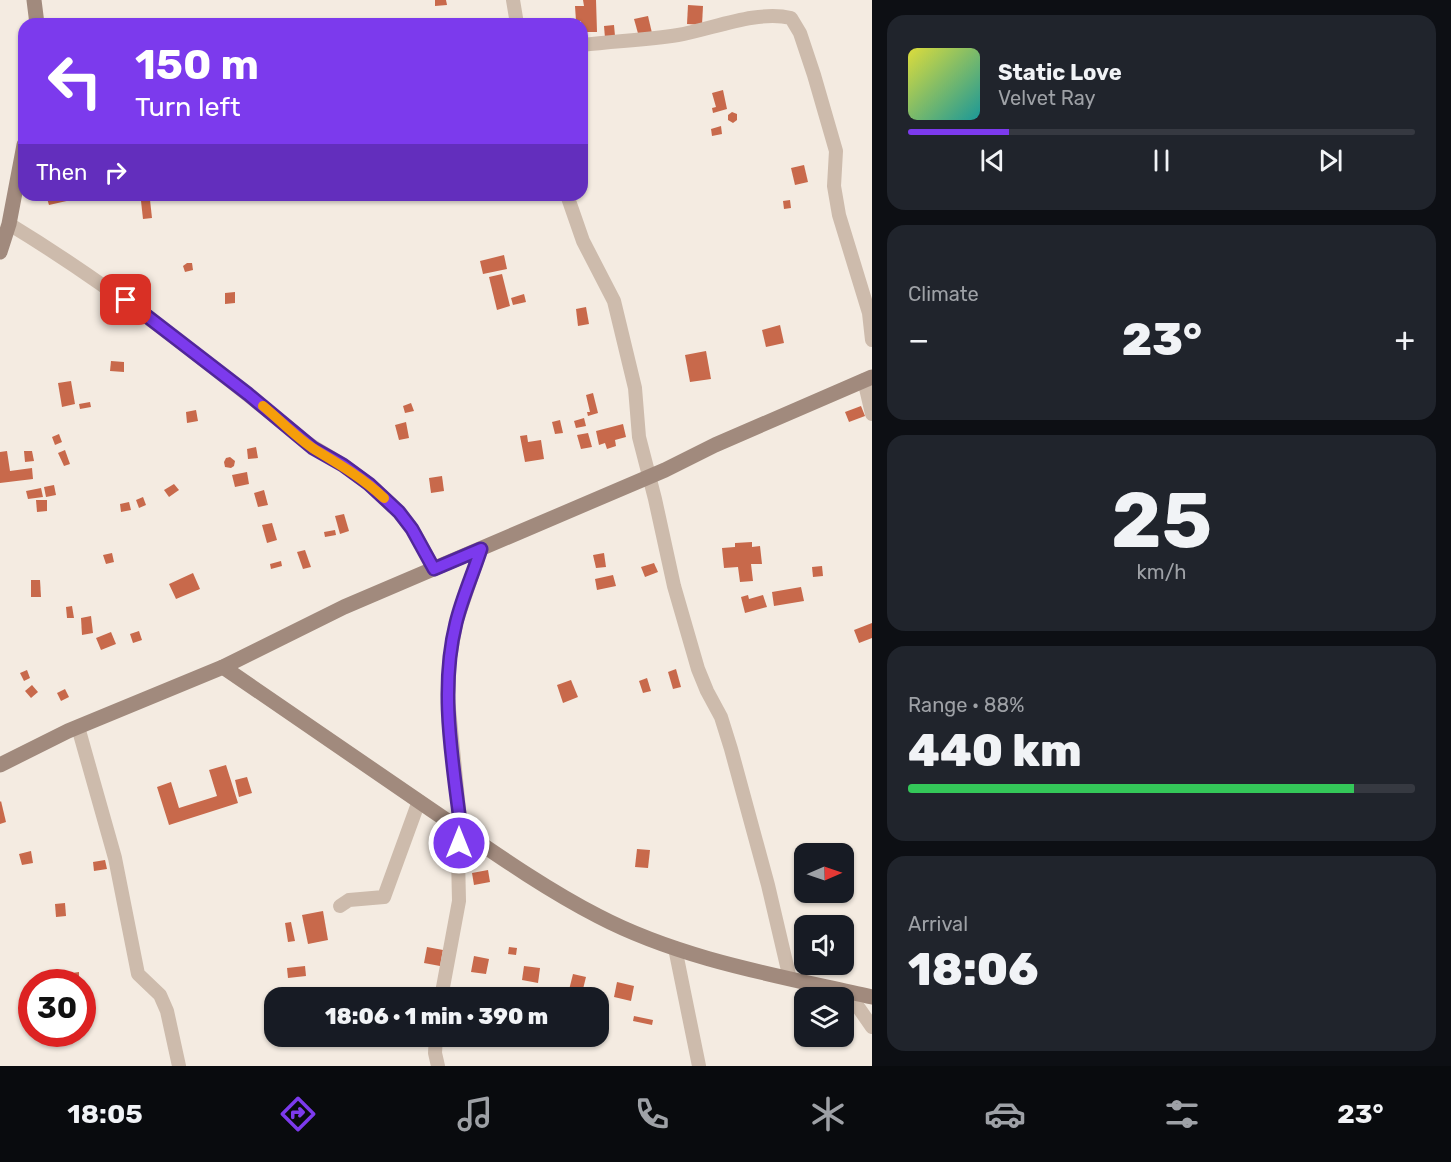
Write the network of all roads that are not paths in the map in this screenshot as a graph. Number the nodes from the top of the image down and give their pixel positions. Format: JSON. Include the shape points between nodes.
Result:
{"nodes":[{"id":1,"x":34,"y":0,"type":"edge"},
{"id":2,"x":513,"y":0,"type":"edge"},
{"id":3,"x":36,"y":18,"type":"edge"},
{"id":4,"x":517,"y":18,"type":"edge"},
{"id":5,"x":588,"y":44,"type":"edge"},
{"id":6,"x":18,"y":176,"type":"edge"},
{"id":7,"x":569,"y":201,"type":"edge"},
{"id":8,"x":9,"y":224,"type":"junction"},
{"id":9,"x":0,"y":252,"type":"edge"},
{"id":10,"x":872,"y":340,"type":"edge"},
{"id":11,"x":870,"y":375,"type":"edge"},
{"id":12,"x":872,"y":414,"type":"edge"},
{"id":13,"x":648,"y":476,"type":"junction"},
{"id":14,"x":481,"y":549,"type":"junction"},
{"id":15,"x":434,"y":569,"type":"junction"},
{"id":16,"x":223,"y":667,"type":"junction"},
{"id":17,"x":78,"y":727,"type":"junction"},
{"id":18,"x":0,"y":765,"type":"edge"},
{"id":19,"x":419,"y":801,"type":"junction"},
{"id":20,"x":461,"y":830,"type":"junction"},
{"id":21,"x":340,"y":906,"type":"dead end"},
{"id":22,"x":675,"y":948,"type":"junction"},
{"id":23,"x":790,"y":979,"type":"junction"},
{"id":24,"x":443,"y":987,"type":"edge"},
{"id":25,"x":826,"y":987,"type":"edge"},
{"id":26,"x":854,"y":994,"type":"edge"},
{"id":27,"x":872,"y":998,"type":"edge"},
{"id":28,"x":854,"y":1002,"type":"edge"},
{"id":29,"x":872,"y":1027,"type":"edge"},
{"id":30,"x":435,"y":1047,"type":"edge"},
{"id":31,"x":179,"y":1066,"type":"edge"},
{"id":32,"x":438,"y":1066,"type":"edge"},
{"id":33,"x":699,"y":1066,"type":"edge"}],
"edges":[{"from":1,"to":3,"type":"street"},
{"from":2,"to":4,"type":"street"},
{"from":5,"to":10,"type":"street","via":[[676,35],[755,17],[791,18],[800,33],[836,152],[837,205],[869,313]]},
{"from":6,"to":8,"type":"street"},
{"from":7,"to":13,"type":"street","via":[[583,241],[615,300],[635,388],[639,437]]},
{"from":8,"to":9,"type":"street"},
{"from":8,"to":15,"type":"street","via":[[126,300],[313,448],[369,484],[399,512]]},
{"from":11,"to":12,"type":"street"},
{"from":11,"to":13,"type":"street"},
{"from":13,"to":14,"type":"street"},
{"from":13,"to":23,"type":"street","via":[[698,669],[731,749]]},
{"from":14,"to":15,"type":"street"},
{"from":14,"to":20,"type":"street","via":[[456,623],[449,664],[448,709]]},
{"from":15,"to":16,"type":"street","via":[[344,607]]},
{"from":16,"to":17,"type":"street"},
{"from":16,"to":19,"type":"street"},
{"from":17,"to":18,"type":"street"},
{"from":17,"to":31,"type":"street","via":[[115,858],[138,974],[159,995],[167,1011]]},
{"from":19,"to":20,"type":"street"},
{"from":19,"to":21,"type":"street","via":[[384,897],[349,900]]},
{"from":20,"to":22,"type":"street","via":[[598,916]]},
{"from":20,"to":24,"type":"street","via":[[459,901]]},
{"from":22,"to":23,"type":"street"},
{"from":22,"to":33,"type":"street"},
{"from":23,"to":25,"type":"street"},
{"from":26,"to":27,"type":"street"},
{"from":28,"to":29,"type":"street"},
{"from":30,"to":32,"type":"street"}]}
